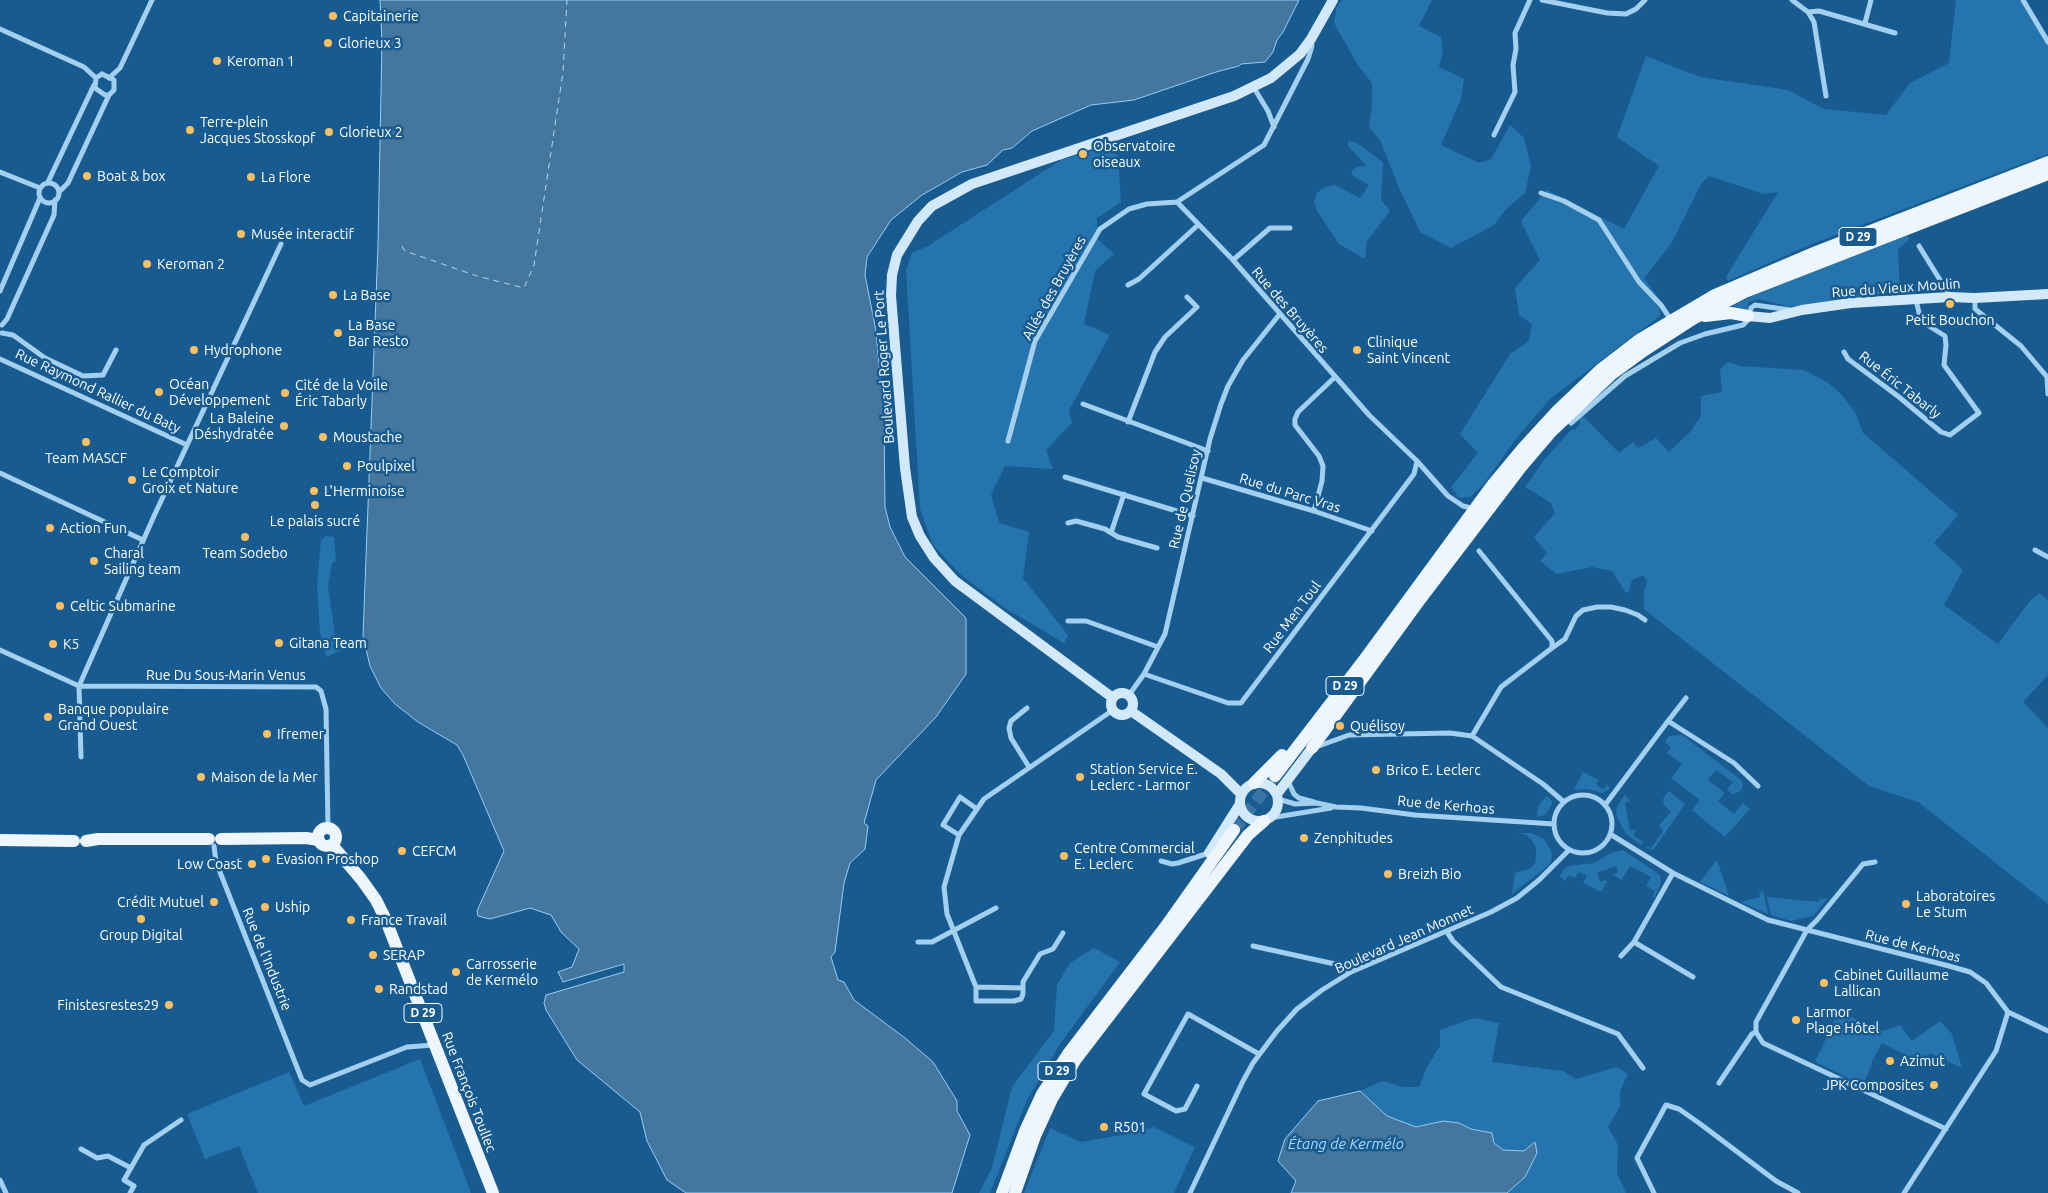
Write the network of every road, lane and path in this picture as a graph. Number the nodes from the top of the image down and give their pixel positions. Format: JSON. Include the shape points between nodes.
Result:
{"nodes":[{"id":1,"x":152,"y":0,"type":"edge"},
{"id":2,"x":1334,"y":0,"type":"edge"},
{"id":3,"x":1530,"y":0,"type":"edge"},
{"id":4,"x":1542,"y":0,"type":"edge"},
{"id":5,"x":1645,"y":0,"type":"edge"},
{"id":6,"x":1792,"y":0,"type":"edge"},
{"id":7,"x":1870,"y":0,"type":"edge"},
{"id":8,"x":2023,"y":0,"type":"edge"},
{"id":9,"x":1808,"y":12,"type":"junction"},
{"id":10,"x":1865,"y":23,"type":"junction"},
{"id":11,"x":0,"y":29,"type":"edge"},
{"id":12,"x":1895,"y":33,"type":"dead end"},
{"id":13,"x":1311,"y":39,"type":"junction"},
{"id":14,"x":2048,"y":42,"type":"edge"},
{"id":15,"x":96,"y":78,"type":"junction"},
{"id":16,"x":109,"y":78,"type":"junction"},
{"id":17,"x":94,"y":85,"type":"junction"},
{"id":18,"x":1254,"y":88,"type":"junction"},
{"id":19,"x":109,"y":95,"type":"junction"},
{"id":20,"x":1826,"y":96,"type":"dead end"},
{"id":21,"x":1274,"y":127,"type":"junction"},
{"id":22,"x":1494,"y":135,"type":"dead end"},
{"id":23,"x":2048,"y":162,"type":"edge"},
{"id":24,"x":0,"y":172,"type":"edge"},
{"id":25,"x":2048,"y":174,"type":"edge"},
{"id":26,"x":48,"y":182,"type":"junction"},
{"id":27,"x":40,"y":188,"type":"junction"},
{"id":28,"x":59,"y":192,"type":"junction"},
{"id":29,"x":1541,"y":194,"type":"dead end"},
{"id":30,"x":40,"y":198,"type":"junction"},
{"id":31,"x":55,"y":200,"type":"junction"},
{"id":32,"x":1177,"y":202,"type":"junction"},
{"id":33,"x":1198,"y":225,"type":"junction"},
{"id":34,"x":1290,"y":228,"type":"dead end"},
{"id":35,"x":281,"y":244,"type":"dead end"},
{"id":36,"x":1919,"y":246,"type":"dead end"},
{"id":37,"x":1232,"y":260,"type":"junction"},
{"id":38,"x":1128,"y":285,"type":"dead end"},
{"id":39,"x":0,"y":291,"type":"edge"},
{"id":40,"x":2048,"y":294,"type":"edge"},
{"id":41,"x":1187,"y":297,"type":"dead end"},
{"id":42,"x":1950,"y":297,"type":"junction"},
{"id":43,"x":1975,"y":298,"type":"junction"},
{"id":44,"x":1916,"y":300,"type":"junction"},
{"id":45,"x":1279,"y":315,"type":"junction"},
{"id":46,"x":1748,"y":316,"type":"junction"},
{"id":47,"x":1693,"y":319,"type":"junction"},
{"id":48,"x":1671,"y":320,"type":"junction"},
{"id":49,"x":1,"y":324,"type":"edge"},
{"id":50,"x":1,"y":334,"type":"edge"},
{"id":51,"x":116,"y":350,"type":"dead end"},
{"id":52,"x":1844,"y":352,"type":"dead end"},
{"id":53,"x":0,"y":359,"type":"edge"},
{"id":54,"x":1335,"y":377,"type":"junction"},
{"id":55,"x":2048,"y":394,"type":"edge"},
{"id":56,"x":1083,"y":404,"type":"dead end"},
{"id":57,"x":1128,"y":422,"type":"junction"},
{"id":58,"x":1571,"y":424,"type":"dead end"},
{"id":59,"x":1008,"y":441,"type":"dead end"},
{"id":60,"x":187,"y":445,"type":"junction"},
{"id":61,"x":1208,"y":451,"type":"junction"},
{"id":62,"x":1417,"y":462,"type":"junction"},
{"id":63,"x":0,"y":473,"type":"edge"},
{"id":64,"x":1065,"y":478,"type":"dead end"},
{"id":65,"x":1202,"y":478,"type":"junction"},
{"id":66,"x":1124,"y":494,"type":"junction"},
{"id":67,"x":1479,"y":503,"type":"junction"},
{"id":68,"x":1314,"y":510,"type":"junction"},
{"id":69,"x":1193,"y":516,"type":"junction"},
{"id":70,"x":1068,"y":523,"type":"dead end"},
{"id":71,"x":1372,"y":531,"type":"junction"},
{"id":72,"x":1111,"y":533,"type":"junction"},
{"id":73,"x":143,"y":540,"type":"junction"},
{"id":74,"x":1157,"y":548,"type":"dead end"},
{"id":75,"x":2035,"y":550,"type":"dead end"},
{"id":76,"x":1479,"y":551,"type":"dead end"},
{"id":77,"x":2048,"y":557,"type":"edge"},
{"id":78,"x":1416,"y":597,"type":"junction"},
{"id":79,"x":1645,"y":620,"type":"dead end"},
{"id":80,"x":1068,"y":621,"type":"dead end"},
{"id":81,"x":1158,"y":647,"type":"junction"},
{"id":82,"x":1552,"y":648,"type":"junction"},
{"id":83,"x":0,"y":650,"type":"edge"},
{"id":84,"x":1144,"y":674,"type":"junction"},
{"id":85,"x":79,"y":686,"type":"junction"},
{"id":86,"x":1129,"y":695,"type":"junction"},
{"id":87,"x":1113,"y":698,"type":"junction"},
{"id":88,"x":1686,"y":698,"type":"dead end"},
{"id":89,"x":1027,"y":708,"type":"dead end"},
{"id":90,"x":1113,"y":710,"type":"junction"},
{"id":91,"x":1131,"y":711,"type":"junction"},
{"id":92,"x":1668,"y":721,"type":"junction"},
{"id":93,"x":1472,"y":736,"type":"junction"},
{"id":94,"x":1312,"y":748,"type":"junction"},
{"id":95,"x":80,"y":757,"type":"dead end"},
{"id":96,"x":1029,"y":767,"type":"junction"},
{"id":97,"x":1281,"y":779,"type":"junction"},
{"id":98,"x":1254,"y":783,"type":"junction"},
{"id":99,"x":1758,"y":786,"type":"dead end"},
{"id":100,"x":1278,"y":797,"type":"junction"},
{"id":101,"x":1241,"y":799,"type":"junction"},
{"id":102,"x":1564,"y":802,"type":"junction"},
{"id":103,"x":1317,"y":803,"type":"junction"},
{"id":104,"x":1605,"y":805,"type":"junction"},
{"id":105,"x":1336,"y":807,"type":"junction"},
{"id":106,"x":977,"y":809,"type":"junction"},
{"id":107,"x":1267,"y":819,"type":"junction"},
{"id":108,"x":1554,"y":824,"type":"junction"},
{"id":109,"x":328,"y":828,"type":"junction"},
{"id":110,"x":1236,"y":832,"type":"tunnel mouth"},
{"id":111,"x":1610,"y":834,"type":"junction"},
{"id":112,"x":959,"y":835,"type":"junction"},
{"id":113,"x":0,"y":840,"type":"edge"},
{"id":114,"x":319,"y":840,"type":"junction"},
{"id":115,"x":215,"y":841,"type":"junction"},
{"id":116,"x":332,"y":845,"type":"junction"},
{"id":117,"x":1569,"y":850,"type":"junction"},
{"id":118,"x":1210,"y":853,"type":"junction"},
{"id":119,"x":1161,"y":861,"type":"dead end"},
{"id":120,"x":1875,"y":862,"type":"dead end"},
{"id":121,"x":1673,"y":874,"type":"junction"},
{"id":122,"x":996,"y":908,"type":"dead end"},
{"id":123,"x":1807,"y":930,"type":"junction"},
{"id":124,"x":953,"y":931,"type":"junction"},
{"id":125,"x":1447,"y":932,"type":"junction"},
{"id":126,"x":1063,"y":933,"type":"dead end"},
{"id":127,"x":918,"y":942,"type":"dead end"},
{"id":128,"x":1634,"y":942,"type":"junction"},
{"id":129,"x":1253,"y":946,"type":"dead end"},
{"id":130,"x":1621,"y":956,"type":"dead end"},
{"id":131,"x":1140,"y":966,"type":"junction"},
{"id":132,"x":1351,"y":972,"type":"junction"},
{"id":133,"x":1692,"y":977,"type":"dead end"},
{"id":134,"x":976,"y":987,"type":"junction"},
{"id":135,"x":1023,"y":988,"type":"junction"},
{"id":136,"x":2008,"y":1012,"type":"junction"},
{"id":137,"x":2048,"y":1031,"type":"edge"},
{"id":138,"x":1756,"y":1032,"type":"junction"},
{"id":139,"x":434,"y":1046,"type":"junction"},
{"id":140,"x":1259,"y":1054,"type":"junction"},
{"id":141,"x":1643,"y":1068,"type":"dead end"},
{"id":142,"x":1719,"y":1083,"type":"dead end"},
{"id":143,"x":1197,"y":1086,"type":"dead end"},
{"id":144,"x":181,"y":1120,"type":"dead end"},
{"id":145,"x":1946,"y":1129,"type":"junction"},
{"id":146,"x":81,"y":1149,"type":"dead end"},
{"id":147,"x":131,"y":1168,"type":"junction"},
{"id":148,"x":0,"y":1180,"type":"edge"},
{"id":149,"x":6,"y":1193,"type":"edge"},
{"id":150,"x":130,"y":1193,"type":"edge"},
{"id":151,"x":493,"y":1193,"type":"edge"},
{"id":152,"x":1002,"y":1193,"type":"edge"},
{"id":153,"x":1015,"y":1193,"type":"edge"},
{"id":154,"x":1190,"y":1193,"type":"edge"},
{"id":155,"x":1654,"y":1193,"type":"edge"},
{"id":156,"x":1798,"y":1193,"type":"edge"},
{"id":157,"x":1904,"y":1193,"type":"edge"}],
"edges":[{"from":1,"to":16,"type":"street","via":[[120,68]]},
{"from":2,"to":13,"type":"street","name":"Boulevard Roger Le Port"},
{"from":3,"to":22,"type":"street","via":[[1516,33],[1515,92]]},
{"from":4,"to":5,"type":"street","via":[[1626,14]]},
{"from":6,"to":9,"type":"street"},
{"from":7,"to":10,"type":"street"},
{"from":8,"to":14,"type":"street"},
{"from":9,"to":10,"type":"street","via":[[1819,11]]},
{"from":9,"to":20,"type":"street","via":[[1814,22]]},
{"from":10,"to":12,"type":"street"},
{"from":11,"to":15,"type":"street","via":[[84,67]]},
{"from":13,"to":18,"type":"street","name":"Boulevard Roger Le Port","via":[[1290,63]]},
{"from":13,"to":21,"type":"street","via":[[1308,59]]},
{"from":15,"to":16,"type":"street","via":[[102,74]]},
{"from":15,"to":17,"type":"street"},
{"from":16,"to":19,"type":"street","via":[[115,83]]},
{"from":17,"to":19,"type":"street","via":[[96,91]]},
{"from":17,"to":26,"type":"street"},
{"from":18,"to":21,"type":"street"},
{"from":18,"to":87,"type":"street","name":"Boulevard Roger Le Port","via":[[972,184],[932,206],[918,221],[897,256],[892,275],[905,468],[912,516],[920,536],[955,581]]},
{"from":19,"to":28,"type":"street","via":[[68,183]]},
{"from":21,"to":32,"type":"street","via":[[1264,145]]},
{"from":23,"to":48,"type":"main road","number":"D 29","via":[[1766,272]]},
{"from":24,"to":27,"type":"street"},
{"from":25,"to":47,"type":"main road","number":"D 29","via":[[1775,279]]},
{"from":26,"to":27,"type":"street"},
{"from":26,"to":28,"type":"street"},
{"from":27,"to":30,"type":"street"},
{"from":28,"to":31,"type":"street"},
{"from":29,"to":48,"type":"street","via":[[1564,201],[1599,220],[1639,282],[1662,305]]},
{"from":30,"to":31,"type":"street","via":[[50,202]]},
{"from":30,"to":39,"type":"street"},
{"from":31,"to":49,"type":"street","via":[[54,215],[7,319]]},
{"from":32,"to":33,"type":"street","name":"Rue des Bruyères"},
{"from":32,"to":59,"type":"street","name":"Allée des Bruyères","via":[[1129,209],[1100,228],[1035,341]]},
{"from":33,"to":37,"type":"street","name":"Rue des Bruyères"},
{"from":33,"to":38,"type":"street","via":[[1139,279]]},
{"from":34,"to":37,"type":"street","via":[[1270,228]]},
{"from":35,"to":60,"type":"street"},
{"from":36,"to":42,"type":"street"},
{"from":37,"to":45,"type":"street","name":"Rue des Bruyères"},
{"from":40,"to":43,"type":"street","name":"Rue du Vieux Moulin"},
{"from":41,"to":57,"type":"street","via":[[1197,307],[1165,337],[1155,352]]},
{"from":42,"to":43,"type":"street","name":"Rue du Vieux Moulin"},
{"from":42,"to":44,"type":"street","name":"Rue du Vieux Moulin"},
{"from":43,"to":55,"type":"street","via":[[1975,308],[2021,346],[2047,377]]},
{"from":44,"to":46,"type":"street","name":"Rue du Vieux Moulin","via":[[1851,303],[1770,318]]},
{"from":44,"to":52,"type":"street","name":"Rue Éric Tabarly","via":[[1921,321],[1945,336],[1944,365],[1979,413],[1950,435],[1941,432],[1848,359]]},
{"from":45,"to":54,"type":"street","name":"Rue des Bruyères"},
{"from":45,"to":61,"type":"street","name":"Rue de Quelisoy","via":[[1242,360],[1228,386]]},
{"from":46,"to":47,"type":"main road","via":[[1723,313]]},
{"from":46,"to":58,"type":"street","via":[[1743,325],[1680,343],[1654,358],[1625,376]]},
{"from":47,"to":78,"type":"main road","number":"D 29","via":[[1612,374],[1550,433]]},
{"from":48,"to":67,"type":"main road","number":"D 29","via":[[1638,340],[1600,370],[1523,448]]},
{"from":49,"to":50,"type":"street"},
{"from":50,"to":51,"type":"street","via":[[13,335],[44,358],[83,376],[103,375]]},
{"from":53,"to":60,"type":"street","name":"Rue Raymond Rallier du Baty"},
{"from":54,"to":62,"type":"street","name":"Rue des Bruyères"},
{"from":54,"to":68,"type":"street","via":[[1298,412],[1295,419],[1295,425],[1323,466]]},
{"from":56,"to":57,"type":"street"},
{"from":57,"to":61,"type":"street"},
{"from":60,"to":73,"type":"street"},
{"from":61,"to":65,"type":"street","name":"Rue de Quelisoy"},
{"from":62,"to":67,"type":"street","name":"Rue des Bruyères","via":[[1455,502],[1471,508]]},
{"from":62,"to":71,"type":"street","name":"Rue Men Toul","via":[[1414,474]]},
{"from":63,"to":73,"type":"street"},
{"from":64,"to":66,"type":"street"},
{"from":65,"to":68,"type":"street","name":"Rue du Parc Vras"},
{"from":65,"to":69,"type":"street","name":"Rue de Quelisoy"},
{"from":66,"to":69,"type":"street"},
{"from":66,"to":72,"type":"street"},
{"from":67,"to":78,"type":"main road","number":"D 29"},
{"from":68,"to":71,"type":"street","name":"Rue du Parc Vras"},
{"from":69,"to":81,"type":"street","name":"Rue de Quelisoy","via":[[1172,612]]},
{"from":70,"to":72,"type":"street","via":[[1076,522]]},
{"from":71,"to":84,"type":"street","name":"Rue Men Toul","via":[[1240,703],[1228,703]]},
{"from":72,"to":74,"type":"street"},
{"from":73,"to":85,"type":"street"},
{"from":75,"to":77,"type":"street"},
{"from":76,"to":82,"type":"street","via":[[1552,640]]},
{"from":78,"to":94,"type":"main road"},
{"from":78,"to":97,"type":"main road","number":"D 29"},
{"from":78,"to":98,"type":"main road","via":[[1276,763]]},
{"from":79,"to":82,"type":"street","via":[[1611,607],[1583,610],[1576,616],[1565,639]]},
{"from":80,"to":81,"type":"street","via":[[1086,621]]},
{"from":81,"to":84,"type":"street","name":"Rue de Quelisoy"},
{"from":82,"to":93,"type":"street","via":[[1501,687]]},
{"from":83,"to":85,"type":"street","name":"Rue Du Sous-Marin Venus"},
{"from":84,"to":86,"type":"street","name":"Rue de Quelisoy"},
{"from":85,"to":95,"type":"street"},
{"from":85,"to":109,"type":"street","name":"Rue Du Sous-Marin Venus","via":[[316,687],[325,698],[326,708]]},
{"from":86,"to":87,"type":"street","via":[[1120,693]]},
{"from":86,"to":91,"type":"street","via":[[1133,702]]},
{"from":87,"to":90,"type":"street"},
{"from":88,"to":92,"type":"street"},
{"from":89,"to":96,"type":"street","via":[[1011,721],[1009,728],[1010,738]]},
{"from":90,"to":91,"type":"street","via":[[1123,715]]},
{"from":90,"to":96,"type":"street"},
{"from":91,"to":101,"type":"street","via":[[1220,774]]},
{"from":92,"to":99,"type":"street","via":[[1734,763]]},
{"from":92,"to":104,"type":"street"},
{"from":93,"to":94,"type":"street","via":[[1450,733],[1349,735]]},
{"from":93,"to":102,"type":"street"},
{"from":94,"to":97,"type":"street"},
{"from":96,"to":106,"type":"street","via":[[984,799]]},
{"from":97,"to":100,"type":"street"},
{"from":97,"to":103,"type":"street","via":[[1299,798]]},
{"from":98,"to":100,"type":"street","via":[[1273,788]]},
{"from":98,"to":101,"type":"street","via":[[1247,787]]},
{"from":100,"to":103,"type":"street","name":"Rue de Kerhoas","via":[[1295,804]]},
{"from":100,"to":107,"type":"street","via":[[1276,812]]},
{"from":101,"to":107,"type":"street","via":[[1242,810],[1248,818]]},
{"from":101,"to":118,"type":"street"},
{"from":102,"to":104,"type":"street","via":[[1587,796]]},
{"from":102,"to":108,"type":"street"},
{"from":103,"to":105,"type":"street","name":"Rue de Kerhoas"},
{"from":104,"to":111,"type":"street","via":[[1611,817]]},
{"from":105,"to":107,"type":"street","name":"Rue de Kerhoas"},
{"from":105,"to":108,"type":"street","name":"Rue de Kerhoas"},
{"from":106,"to":112,"type":"street"},
{"from":106,"to":112,"type":"street","via":[[960,797],[943,825]]},
{"from":107,"to":131,"type":"main road","via":[[1242,842]]},
{"from":108,"to":117,"type":"street","via":[[1558,839]]},
{"from":109,"to":114,"type":"main road","via":[[320,832]]},
{"from":109,"to":116,"type":"main road","via":[[336,835]]},
{"from":110,"to":131,"type":"main road","number":"D 29","via":[[1170,929]]},
{"from":111,"to":117,"type":"street","via":[[1606,842],[1589,853]]},
{"from":111,"to":121,"type":"street","name":"Rue de Kerhoas"},
{"from":112,"to":124,"type":"street","via":[[944,887]]},
{"from":113,"to":115,"type":"main road"},
{"from":114,"to":115,"type":"main road"},
{"from":114,"to":116,"type":"main road","via":[[324,846]]},
{"from":115,"to":139,"type":"street","name":"Rue de l'Industrie","via":[[216,862],[302,1080],[310,1085],[407,1047]]},
{"from":116,"to":139,"type":"main road","name":"Rue François Toullec","number":"D 29","via":[[376,900]]},
{"from":117,"to":125,"type":"street","name":"Boulevard Jean Monnet","via":[[1516,898]]},
{"from":118,"to":119,"type":"street","via":[[1178,864]]},
{"from":118,"to":131,"type":"main road"},
{"from":120,"to":123,"type":"street","via":[[1862,864]]},
{"from":121,"to":123,"type":"street","name":"Rue de Kerhoas","via":[[1768,920]]},
{"from":121,"to":128,"type":"street"},
{"from":122,"to":124,"type":"street"},
{"from":123,"to":136,"type":"street","name":"Rue de Kerhoas","via":[[1970,972],[1986,983]]},
{"from":123,"to":138,"type":"street","via":[[1756,1022]]},
{"from":124,"to":127,"type":"street","via":[[932,942]]},
{"from":124,"to":134,"type":"street"},
{"from":125,"to":132,"type":"street","name":"Boulevard Jean Monnet"},
{"from":125,"to":141,"type":"street","via":[[1501,987],[1618,1034]]},
{"from":126,"to":135,"type":"street","via":[[1053,949],[1040,954],[1023,982]]},
{"from":128,"to":130,"type":"street"},
{"from":128,"to":133,"type":"street"},
{"from":129,"to":132,"type":"street","via":[[1335,964]]},
{"from":131,"to":152,"type":"main road","number":"D 29","via":[[1068,1054],[1042,1094]]},
{"from":131,"to":153,"type":"main road","number":"D 29","via":[[1052,1099]]},
{"from":132,"to":140,"type":"street","name":"Boulevard Jean Monnet","via":[[1297,1009]]},
{"from":134,"to":135,"type":"street"},
{"from":134,"to":135,"type":"street","via":[[976,1001],[1021,999]]},
{"from":136,"to":137,"type":"street"},
{"from":136,"to":145,"type":"street","via":[[1996,1051]]},
{"from":138,"to":142,"type":"street"},
{"from":138,"to":145,"type":"street","via":[[1763,1043]]},
{"from":139,"to":151,"type":"main road","name":"Rue François Toullec","number":"D 29"},
{"from":140,"to":143,"type":"street","via":[[1188,1014],[1144,1094],[1176,1111],[1185,1109]]},
{"from":140,"to":154,"type":"street","name":"Boulevard Jean Monnet"},
{"from":144,"to":147,"type":"street","via":[[144,1145]]},
{"from":145,"to":157,"type":"street"},
{"from":146,"to":147,"type":"street","via":[[97,1158],[108,1156]]},
{"from":147,"to":150,"type":"street","via":[[124,1180],[134,1186]]},
{"from":148,"to":149,"type":"street"},
{"from":155,"to":156,"type":"street","via":[[1637,1158],[1666,1105],[1679,1109],[1776,1181]]}]}
